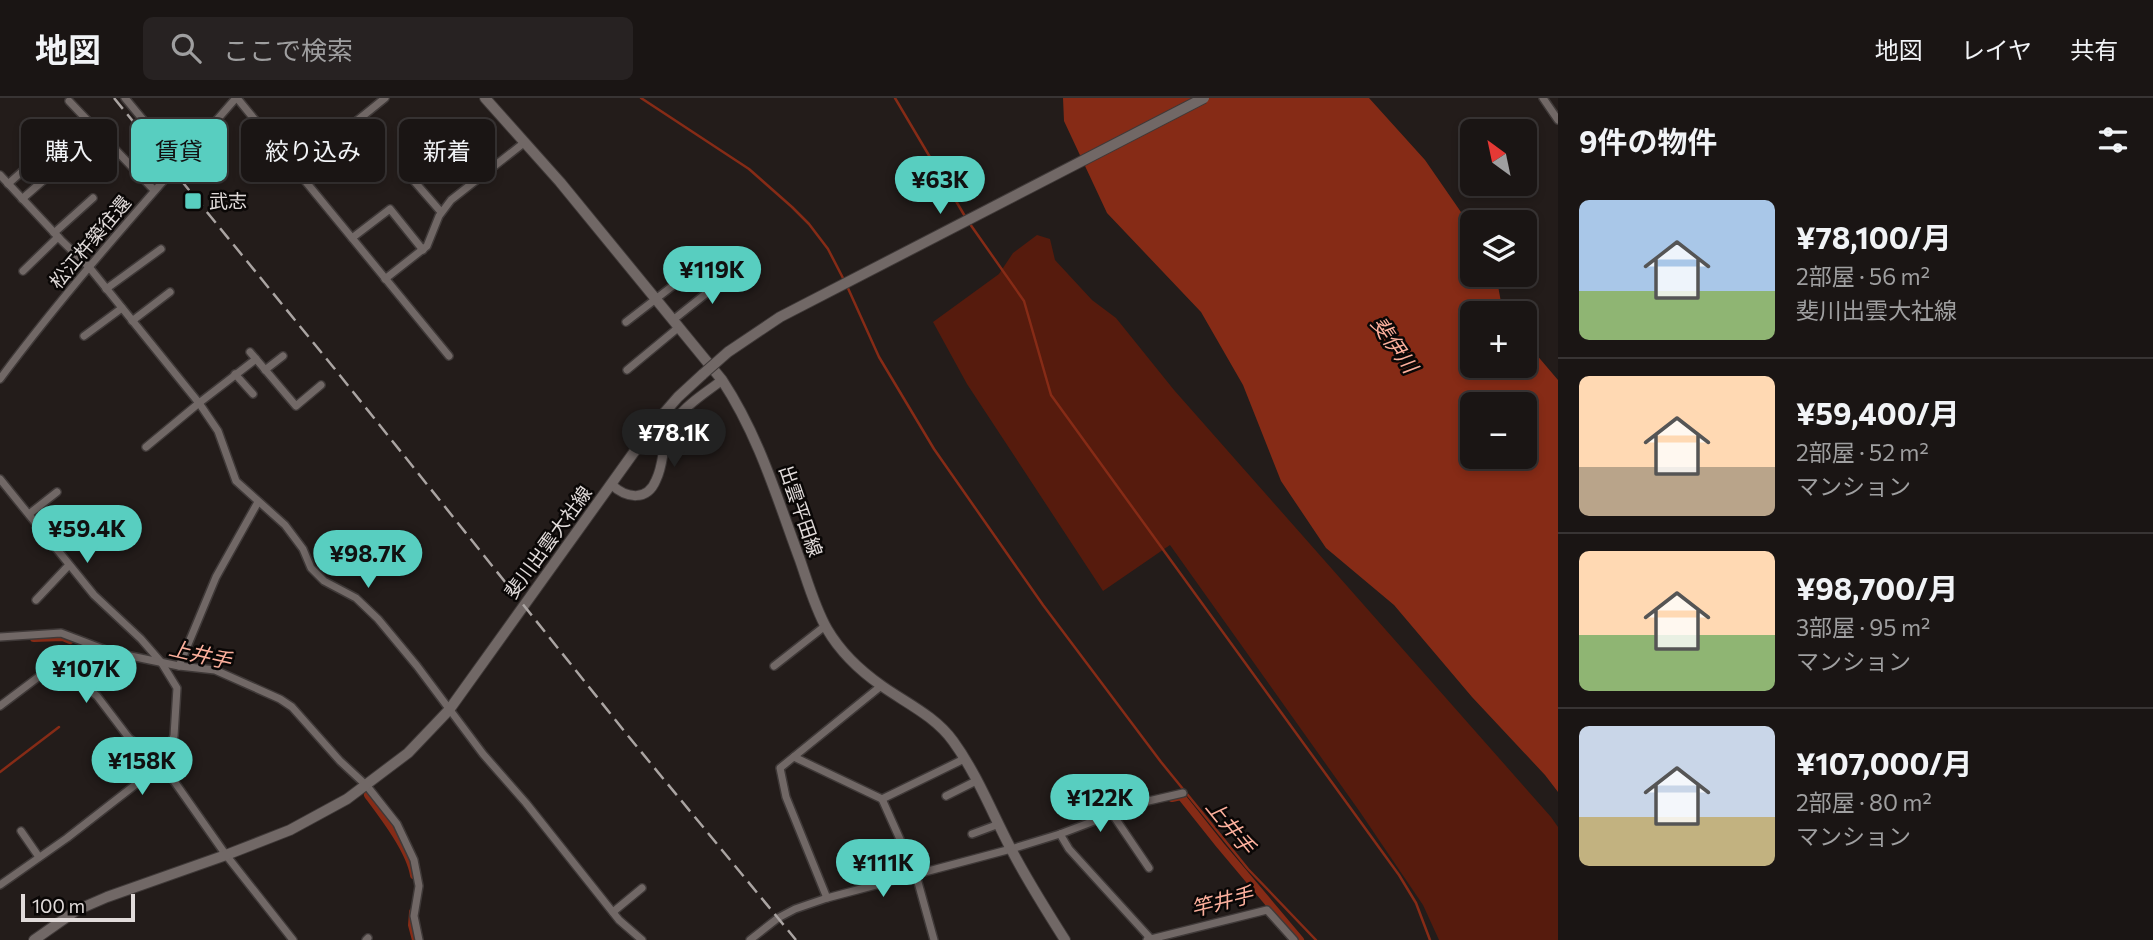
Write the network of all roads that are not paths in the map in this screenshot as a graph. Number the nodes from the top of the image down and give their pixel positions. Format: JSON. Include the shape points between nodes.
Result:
{"nodes":[{"id":1,"x":125,"y":98,"type":"edge"},
{"id":2,"x":236,"y":98,"type":"edge"},
{"id":3,"x":386,"y":98,"type":"edge"},
{"id":4,"x":485,"y":98,"type":"edge"},
{"id":5,"x":1204,"y":98,"type":"edge"},
{"id":6,"x":1543,"y":98,"type":"edge"},
{"id":7,"x":69,"y":101,"type":"dead end"},
{"id":8,"x":142,"y":119,"type":"edge"},
{"id":9,"x":218,"y":119,"type":"edge"},
{"id":10,"x":254,"y":119,"type":"edge"},
{"id":11,"x":360,"y":119,"type":"edge"},
{"id":12,"x":1558,"y":120,"type":"edge"},
{"id":13,"x":525,"y":142,"type":"junction"},
{"id":14,"x":21,"y":172,"type":"edge"},
{"id":15,"x":0,"y":175,"type":"edge"},
{"id":16,"x":42,"y":182,"type":"edge"},
{"id":17,"x":161,"y":182,"type":"edge"},
{"id":18,"x":306,"y":182,"type":"edge"},
{"id":19,"x":415,"y":182,"type":"edge"},
{"id":20,"x":8,"y":184,"type":"junction"},
{"id":21,"x":154,"y":190,"type":"junction"},
{"id":22,"x":93,"y":198,"type":"dead end"},
{"id":23,"x":22,"y":199,"type":"junction"},
{"id":24,"x":441,"y":212,"type":"junction"},
{"id":25,"x":56,"y":235,"type":"junction"},
{"id":26,"x":352,"y":238,"type":"junction"},
{"id":27,"x":161,"y":249,"type":"dead end"},
{"id":28,"x":423,"y":250,"type":"junction"},
{"id":29,"x":89,"y":267,"type":"junction"},
{"id":30,"x":727,"y":269,"type":"dead end"},
{"id":31,"x":23,"y":271,"type":"dead end"},
{"id":32,"x":386,"y":279,"type":"junction"},
{"id":33,"x":679,"y":281,"type":"dead end"},
{"id":34,"x":106,"y":289,"type":"junction"},
{"id":35,"x":170,"y":292,"type":"dead end"},
{"id":36,"x":656,"y":299,"type":"junction"},
{"id":37,"x":122,"y":308,"type":"junction"},
{"id":38,"x":132,"y":321,"type":"junction"},
{"id":39,"x":626,"y":322,"type":"dead end"},
{"id":40,"x":676,"y":323,"type":"junction"},
{"id":41,"x":84,"y":336,"type":"dead end"},
{"id":42,"x":250,"y":352,"type":"dead end"},
{"id":43,"x":283,"y":356,"type":"dead end"},
{"id":44,"x":449,"y":356,"type":"dead end"},
{"id":45,"x":256,"y":359,"type":"junction"},
{"id":46,"x":265,"y":370,"type":"junction"},
{"id":47,"x":627,"y":370,"type":"dead end"},
{"id":48,"x":235,"y":374,"type":"junction"},
{"id":49,"x":0,"y":379,"type":"edge"},
{"id":50,"x":722,"y":380,"type":"junction"},
{"id":51,"x":321,"y":385,"type":"dead end"},
{"id":52,"x":253,"y":394,"type":"dead end"},
{"id":53,"x":198,"y":403,"type":"junction"},
{"id":54,"x":146,"y":447,"type":"dead end"},
{"id":55,"x":0,"y":479,"type":"edge"},
{"id":56,"x":612,"y":485,"type":"junction"},
{"id":57,"x":57,"y":492,"type":"dead end"},
{"id":58,"x":258,"y":502,"type":"junction"},
{"id":59,"x":29,"y":514,"type":"junction"},
{"id":60,"x":69,"y":565,"type":"junction"},
{"id":61,"x":36,"y":600,"type":"dead end"},
{"id":62,"x":825,"y":626,"type":"junction"},
{"id":63,"x":0,"y":637,"type":"edge"},
{"id":64,"x":161,"y":662,"type":"junction"},
{"id":65,"x":179,"y":666,"type":"junction"},
{"id":66,"x":774,"y":666,"type":"dead end"},
{"id":67,"x":881,"y":686,"type":"junction"},
{"id":68,"x":0,"y":706,"type":"edge"},
{"id":69,"x":449,"y":710,"type":"junction"},
{"id":70,"x":794,"y":757,"type":"junction"},
{"id":71,"x":964,"y":759,"type":"junction"},
{"id":72,"x":162,"y":764,"type":"junction"},
{"id":73,"x":121,"y":766,"type":"dead end"},
{"id":74,"x":976,"y":781,"type":"junction"},
{"id":75,"x":137,"y":784,"type":"junction"},
{"id":76,"x":367,"y":786,"type":"junction"},
{"id":77,"x":1183,"y":793,"type":"dead end"},
{"id":78,"x":946,"y":796,"type":"dead end"},
{"id":79,"x":882,"y":799,"type":"junction"},
{"id":80,"x":1113,"y":814,"type":"junction"},
{"id":81,"x":999,"y":824,"type":"junction"},
{"id":82,"x":21,"y":831,"type":"dead end"},
{"id":83,"x":972,"y":834,"type":"dead end"},
{"id":84,"x":1060,"y":834,"type":"junction"},
{"id":85,"x":1011,"y":849,"type":"junction"},
{"id":86,"x":226,"y":855,"type":"junction"},
{"id":87,"x":39,"y":857,"type":"junction"},
{"id":88,"x":1149,"y":868,"type":"dead end"},
{"id":89,"x":916,"y":875,"type":"junction"},
{"id":90,"x":0,"y":885,"type":"edge"},
{"id":91,"x":642,"y":888,"type":"dead end"},
{"id":92,"x":827,"y":898,"type":"junction"},
{"id":93,"x":612,"y":912,"type":"junction"},
{"id":94,"x":1149,"y":939,"type":"edge"},
{"id":95,"x":34,"y":940,"type":"edge"},
{"id":96,"x":293,"y":940,"type":"edge"},
{"id":97,"x":419,"y":940,"type":"edge"},
{"id":98,"x":642,"y":940,"type":"edge"},
{"id":99,"x":750,"y":940,"type":"edge"},
{"id":100,"x":934,"y":940,"type":"edge"},
{"id":101,"x":1065,"y":940,"type":"edge"},
{"id":102,"x":1294,"y":940,"type":"edge"}],
"edges":[{"from":1,"to":8,"type":"street"},
{"from":2,"to":9,"type":"street","name":"松江杵築往還"},
{"from":2,"to":10,"type":"street"},
{"from":3,"to":11,"type":"street"},
{"from":4,"to":13,"type":"main road","name":"出雲平田線"},
{"from":5,"to":56,"type":"main road","name":"斐川出雲大社線","bridge":true,"via":[[752,334],[678,397]]},
{"from":6,"to":12,"type":"street"},
{"from":7,"to":21,"type":"street"},
{"from":13,"to":24,"type":"street"},
{"from":13,"to":36,"type":"main road","name":"出雲平田線"},
{"from":14,"to":20,"type":"street"},
{"from":15,"to":20,"type":"street"},
{"from":16,"to":23,"type":"street"},
{"from":17,"to":21,"type":"street","name":"松江杵築往還"},
{"from":18,"to":26,"type":"street"},
{"from":19,"to":24,"type":"street"},
{"from":20,"to":23,"type":"street"},
{"from":21,"to":29,"type":"street","name":"松江杵築往還"},
{"from":22,"to":25,"type":"street"},
{"from":23,"to":25,"type":"street"},
{"from":24,"to":28,"type":"street"},
{"from":25,"to":29,"type":"street"},
{"from":25,"to":31,"type":"street"},
{"from":26,"to":28,"type":"street","via":[[390,209]]},
{"from":26,"to":32,"type":"street"},
{"from":27,"to":34,"type":"street"},
{"from":28,"to":32,"type":"street"},
{"from":29,"to":34,"type":"street"},
{"from":29,"to":49,"type":"street","name":"松江杵築往還"},
{"from":30,"to":40,"type":"street"},
{"from":32,"to":44,"type":"street"},
{"from":33,"to":36,"type":"street"},
{"from":34,"to":37,"type":"street"},
{"from":35,"to":38,"type":"street"},
{"from":36,"to":39,"type":"street"},
{"from":36,"to":40,"type":"main road","name":"出雲平田線"},
{"from":37,"to":38,"type":"street"},
{"from":37,"to":41,"type":"street"},
{"from":38,"to":53,"type":"street"},
{"from":40,"to":47,"type":"street"},
{"from":40,"to":50,"type":"main road","name":"出雲平田線"},
{"from":42,"to":45,"type":"street"},
{"from":43,"to":46,"type":"street"},
{"from":45,"to":46,"type":"street"},
{"from":45,"to":48,"type":"street"},
{"from":46,"to":51,"type":"street","via":[[296,406]]},
{"from":48,"to":52,"type":"street"},
{"from":48,"to":53,"type":"street"},
{"from":50,"to":56,"type":"street","via":[[677,418],[668,433],[658,476],[648,491],[630,496]]},
{"from":50,"to":62,"type":"main road","name":"出雲平田線","via":[[765,460]]},
{"from":53,"to":54,"type":"street"},
{"from":53,"to":58,"type":"street","via":[[218,431],[236,481]]},
{"from":55,"to":59,"type":"street"},
{"from":56,"to":69,"type":"main road","name":"斐川出雲大社線"},
{"from":57,"to":59,"type":"street"},
{"from":58,"to":65,"type":"street","via":[[216,577]]},
{"from":58,"to":69,"type":"street","via":[[285,525],[324,581],[356,598],[378,619]]},
{"from":59,"to":60,"type":"street"},
{"from":60,"to":61,"type":"street"},
{"from":60,"to":64,"type":"street"},
{"from":62,"to":66,"type":"street"},
{"from":62,"to":67,"type":"main road","name":"出雲平田線","via":[[838,649]]},
{"from":63,"to":64,"type":"street","via":[[61,633],[111,652]]},
{"from":64,"to":65,"type":"street"},
{"from":64,"to":72,"type":"street","via":[[177,688],[174,736]]},
{"from":65,"to":76,"type":"street","via":[[215,670],[280,699]]},
{"from":67,"to":70,"type":"street"},
{"from":67,"to":71,"type":"main road","name":"出雲平田線","via":[[938,725]]},
{"from":68,"to":72,"type":"street","via":[[50,669],[62,668],[97,696],[129,738]]},
{"from":69,"to":76,"type":"main road","name":"斐川出雲大社線","via":[[408,753]]},
{"from":69,"to":93,"type":"street"},
{"from":70,"to":79,"type":"street"},
{"from":70,"to":92,"type":"street","via":[[780,768],[786,797]]},
{"from":71,"to":74,"type":"main road","name":"出雲平田線"},
{"from":71,"to":79,"type":"street"},
{"from":72,"to":75,"type":"street"},
{"from":72,"to":86,"type":"street"},
{"from":73,"to":75,"type":"street"},
{"from":74,"to":78,"type":"street"},
{"from":74,"to":81,"type":"main road","name":"出雲平田線"},
{"from":75,"to":87,"type":"street"},
{"from":76,"to":86,"type":"main road","name":"斐川出雲大社線","via":[[290,830]]},
{"from":76,"to":97,"type":"street","via":[[397,824],[414,860]]},
{"from":77,"to":80,"type":"street"},
{"from":79,"to":89,"type":"street"},
{"from":80,"to":84,"type":"street"},
{"from":80,"to":88,"type":"street"},
{"from":81,"to":83,"type":"street"},
{"from":81,"to":85,"type":"main road","name":"出雲平田線"},
{"from":82,"to":87,"type":"street"},
{"from":84,"to":85,"type":"street"},
{"from":84,"to":94,"type":"street"},
{"from":85,"to":89,"type":"street"},
{"from":85,"to":101,"type":"main road","name":"出雲平田線"},
{"from":86,"to":95,"type":"main road","name":"斐川出雲大社線","via":[[87,906]]},
{"from":86,"to":96,"type":"street"},
{"from":87,"to":90,"type":"street"},
{"from":89,"to":92,"type":"street"},
{"from":89,"to":100,"type":"street"},
{"from":91,"to":93,"type":"street"},
{"from":92,"to":99,"type":"street","via":[[778,918]]},
{"from":93,"to":98,"type":"street"},
{"from":94,"to":102,"type":"street","via":[[1267,910]]}]}
